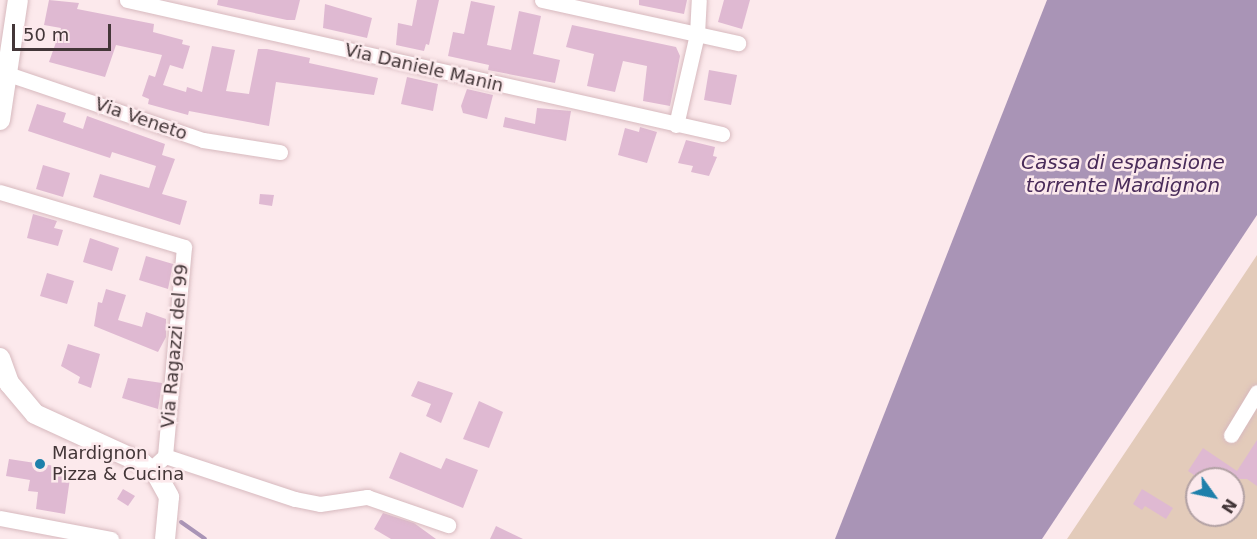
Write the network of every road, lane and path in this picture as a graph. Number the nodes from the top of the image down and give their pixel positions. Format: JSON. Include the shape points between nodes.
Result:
{"nodes":[{"id":1,"x":18,"y":0,"type":"edge"},
{"id":2,"x":127,"y":0,"type":"edge"},
{"id":3,"x":542,"y":0,"type":"edge"},
{"id":4,"x":699,"y":0,"type":"edge"},
{"id":5,"x":697,"y":34,"type":"junction"},
{"id":6,"x":738,"y":43,"type":"dead end"},
{"id":7,"x":5,"y":73,"type":"junction"},
{"id":8,"x":0,"y":120,"type":"edge"},
{"id":9,"x":676,"y":125,"type":"junction"},
{"id":10,"x":722,"y":134,"type":"dead end"},
{"id":11,"x":280,"y":152,"type":"dead end"},
{"id":12,"x":0,"y":192,"type":"edge"},
{"id":13,"x":0,"y":358,"type":"edge"},
{"id":14,"x":4,"y":386,"type":"edge"},
{"id":15,"x":1257,"y":392,"type":"edge"},
{"id":16,"x":1231,"y":435,"type":"dead end"},
{"id":17,"x":158,"y":462,"type":"junction"},
{"id":18,"x":0,"y":518,"type":"edge"},
{"id":19,"x":448,"y":525,"type":"dead end"},
{"id":20,"x":111,"y":539,"type":"edge"},
{"id":21,"x":165,"y":539,"type":"edge"}],
"edges":[{"from":1,"to":7,"type":"street"},
{"from":2,"to":9,"type":"street","name":"Via Daniele Manin"},
{"from":3,"to":5,"type":"street"},
{"from":4,"to":5,"type":"street"},
{"from":5,"to":6,"type":"street"},
{"from":5,"to":9,"type":"street"},
{"from":7,"to":8,"type":"street"},
{"from":7,"to":11,"type":"street","name":"Via Veneto","via":[[203,140]]},
{"from":9,"to":10,"type":"street","name":"Via Daniele Manin"},
{"from":12,"to":17,"type":"street","name":"Via Ragazzi del 99","via":[[184,247]]},
{"from":13,"to":14,"type":"street"},
{"from":14,"to":17,"type":"street","via":[[35,414]]},
{"from":15,"to":16,"type":"street"},
{"from":17,"to":19,"type":"street","via":[[320,504],[367,497]]},
{"from":17,"to":21,"type":"street","via":[[169,497]]},
{"from":18,"to":20,"type":"street"}]}
